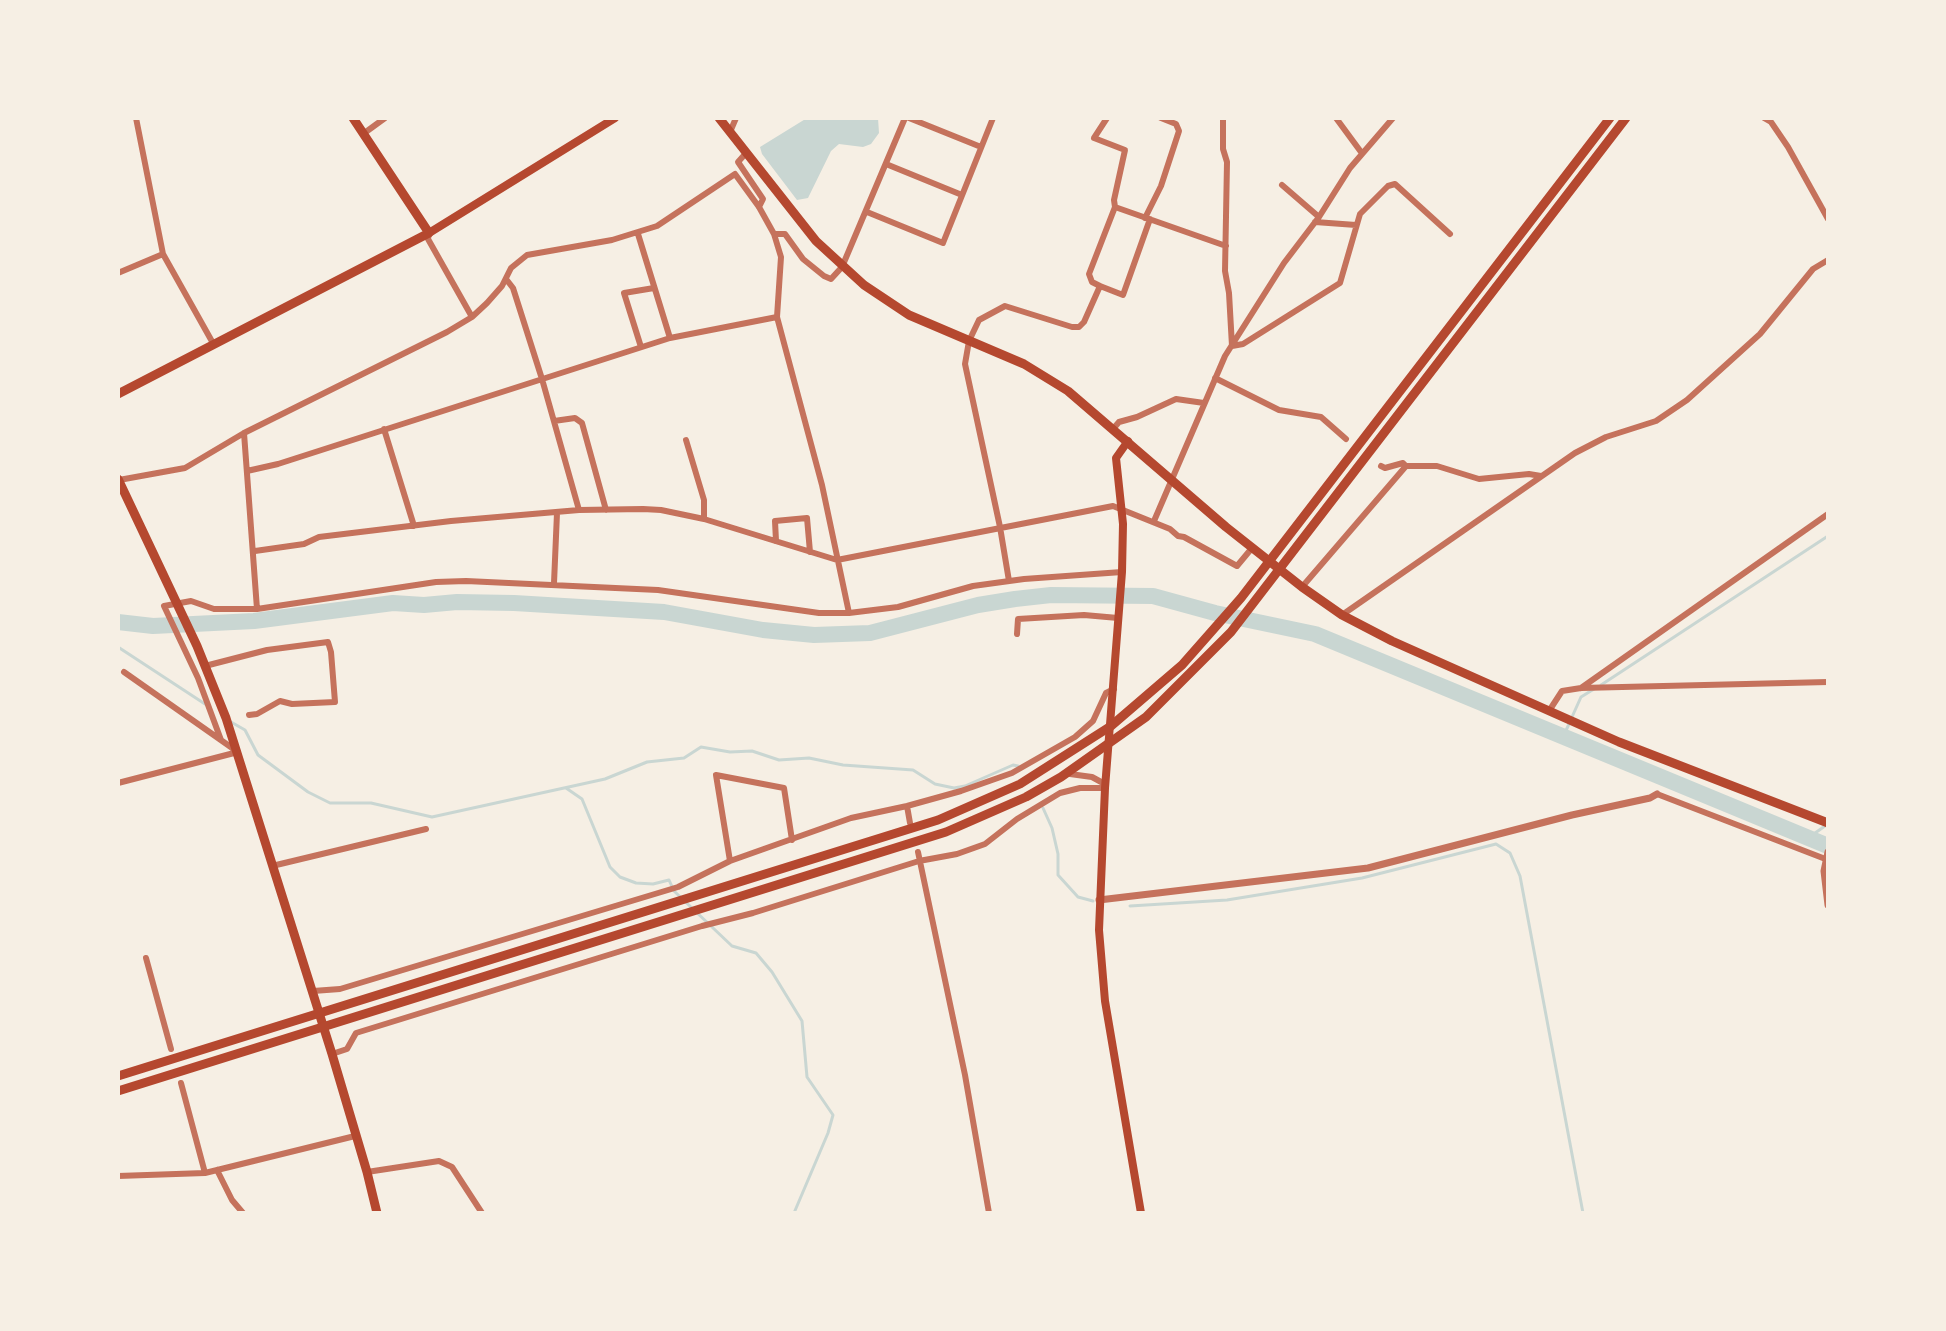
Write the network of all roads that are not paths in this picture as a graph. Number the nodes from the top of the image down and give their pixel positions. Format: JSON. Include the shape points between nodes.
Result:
{"nodes":[{"id":1,"x":136,"y":118,"type":"edge"},
{"id":2,"x":353,"y":118,"type":"edge"},
{"id":3,"x":385,"y":118,"type":"edge"},
{"id":4,"x":615,"y":118,"type":"edge"},
{"id":5,"x":719,"y":118,"type":"edge"},
{"id":6,"x":736,"y":118,"type":"edge"},
{"id":7,"x":907,"y":118,"type":"edge"},
{"id":8,"x":993,"y":118,"type":"edge"},
{"id":9,"x":1107,"y":118,"type":"edge"},
{"id":10,"x":1161,"y":118,"type":"edge"},
{"id":11,"x":1223,"y":118,"type":"edge"},
{"id":12,"x":1336,"y":118,"type":"edge"},
{"id":13,"x":1393,"y":118,"type":"edge"},
{"id":14,"x":1764,"y":118,"type":"edge"},
{"id":15,"x":1625,"y":120,"type":"edge"},
{"id":16,"x":1607,"y":121,"type":"edge"},
{"id":17,"x":730,"y":132,"type":"junction"},
{"id":18,"x":363,"y":134,"type":"junction"},
{"id":19,"x":981,"y":147,"type":"junction"},
{"id":20,"x":747,"y":152,"type":"junction"},
{"id":21,"x":1361,"y":152,"type":"junction"},
{"id":22,"x":886,"y":164,"type":"junction"},
{"id":23,"x":1282,"y":185,"type":"dead end"},
{"id":24,"x":962,"y":195,"type":"junction"},
{"id":25,"x":759,"y":207,"type":"junction"},
{"id":26,"x":1115,"y":207,"type":"junction"},
{"id":27,"x":867,"y":212,"type":"junction"},
{"id":28,"x":1147,"y":219,"type":"junction"},
{"id":29,"x":1317,"y":219,"type":"junction"},
{"id":30,"x":1828,"y":219,"type":"edge"},
{"id":31,"x":1356,"y":225,"type":"junction"},
{"id":32,"x":429,"y":233,"type":"junction"},
{"id":33,"x":638,"y":234,"type":"junction"},
{"id":34,"x":774,"y":234,"type":"junction"},
{"id":35,"x":1450,"y":234,"type":"dead end"},
{"id":36,"x":1226,"y":246,"type":"junction"},
{"id":37,"x":163,"y":254,"type":"junction"},
{"id":38,"x":1828,"y":260,"type":"edge"},
{"id":39,"x":842,"y":267,"type":"junction"},
{"id":40,"x":118,"y":273,"type":"edge"},
{"id":41,"x":506,"y":279,"type":"junction"},
{"id":42,"x":1100,"y":286,"type":"junction"},
{"id":43,"x":654,"y":288,"type":"junction"},
{"id":44,"x":472,"y":317,"type":"junction"},
{"id":45,"x":777,"y":317,"type":"junction"},
{"id":46,"x":670,"y":338,"type":"junction"},
{"id":47,"x":969,"y":341,"type":"junction"},
{"id":48,"x":214,"y":345,"type":"junction"},
{"id":49,"x":1232,"y":346,"type":"junction"},
{"id":50,"x":641,"y":347,"type":"junction"},
{"id":51,"x":1215,"y":378,"type":"junction"},
{"id":52,"x":542,"y":379,"type":"junction"},
{"id":53,"x":118,"y":394,"type":"edge"},
{"id":54,"x":1204,"y":403,"type":"junction"},
{"id":55,"x":554,"y":421,"type":"junction"},
{"id":56,"x":384,"y":429,"type":"junction"},
{"id":57,"x":1113,"y":429,"type":"junction"},
{"id":58,"x":244,"y":433,"type":"junction"},
{"id":59,"x":1346,"y":439,"type":"dead end"},
{"id":60,"x":686,"y":440,"type":"dead end"},
{"id":61,"x":1128,"y":441,"type":"junction"},
{"id":62,"x":1381,"y":466,"type":"dead end"},
{"id":63,"x":1406,"y":466,"type":"junction"},
{"id":64,"x":247,"y":471,"type":"junction"},
{"id":65,"x":1541,"y":476,"type":"junction"},
{"id":66,"x":1172,"y":479,"type":"junction"},
{"id":67,"x":118,"y":480,"type":"edge"},
{"id":68,"x":1121,"y":508,"type":"junction"},
{"id":69,"x":579,"y":510,"type":"junction"},
{"id":70,"x":606,"y":510,"type":"junction"},
{"id":71,"x":557,"y":513,"type":"junction"},
{"id":72,"x":1828,"y":514,"type":"edge"},
{"id":73,"x":704,"y":519,"type":"junction"},
{"id":74,"x":1154,"y":521,"type":"junction"},
{"id":75,"x":414,"y":526,"type":"junction"},
{"id":76,"x":1000,"y":527,"type":"junction"},
{"id":77,"x":776,"y":541,"type":"junction"},
{"id":78,"x":1252,"y":548,"type":"junction"},
{"id":79,"x":255,"y":551,"type":"junction"},
{"id":80,"x":810,"y":552,"type":"junction"},
{"id":81,"x":837,"y":560,"type":"junction"},
{"id":82,"x":1122,"y":574,"type":"junction"},
{"id":83,"x":1009,"y":581,"type":"junction"},
{"id":84,"x":554,"y":583,"type":"junction"},
{"id":85,"x":1302,"y":587,"type":"junction"},
{"id":86,"x":178,"y":606,"type":"junction"},
{"id":87,"x":257,"y":609,"type":"junction"},
{"id":88,"x":849,"y":613,"type":"junction"},
{"id":89,"x":1342,"y":615,"type":"junction"},
{"id":90,"x":1118,"y":618,"type":"junction"},
{"id":91,"x":1017,"y":634,"type":"dead end"},
{"id":92,"x":205,"y":666,"type":"junction"},
{"id":93,"x":124,"y":672,"type":"dead end"},
{"id":94,"x":1828,"y":682,"type":"edge"},
{"id":95,"x":1581,"y":688,"type":"junction"},
{"id":96,"x":1114,"y":689,"type":"junction"},
{"id":97,"x":1549,"y":711,"type":"junction"},
{"id":98,"x":249,"y":715,"type":"dead end"},
{"id":99,"x":1111,"y":726,"type":"junction"},
{"id":100,"x":221,"y":740,"type":"junction"},
{"id":101,"x":1109,"y":744,"type":"junction"},
{"id":102,"x":236,"y":748,"type":"junction"},
{"id":103,"x":1061,"y":777,"type":"junction"},
{"id":104,"x":118,"y":783,"type":"edge"},
{"id":105,"x":1105,"y":788,"type":"junction"},
{"id":106,"x":1657,"y":794,"type":"joint"},
{"id":107,"x":907,"y":806,"type":"junction"},
{"id":108,"x":910,"y":823,"type":"dead end"},
{"id":109,"x":1828,"y":823,"type":"edge"},
{"id":110,"x":426,"y":829,"type":"dead end"},
{"id":111,"x":792,"y":840,"type":"junction"},
{"id":112,"x":918,"y":852,"type":"dead end"},
{"id":113,"x":1827,"y":857,"type":"edge"},
{"id":114,"x":730,"y":861,"type":"junction"},
{"id":115,"x":919,"y":861,"type":"junction"},
{"id":116,"x":272,"y":866,"type":"junction"},
{"id":117,"x":1099,"y":900,"type":"junction"},
{"id":118,"x":1828,"y":905,"type":"edge"},
{"id":119,"x":146,"y":958,"type":"dead end"},
{"id":120,"x":313,"y":991,"type":"junction"},
{"id":121,"x":319,"y":1012,"type":"junction"},
{"id":122,"x":324,"y":1027,"type":"junction"},
{"id":123,"x":171,"y":1049,"type":"dead end"},
{"id":124,"x":332,"y":1054,"type":"junction"},
{"id":125,"x":118,"y":1076,"type":"edge"},
{"id":126,"x":181,"y":1083,"type":"dead end"},
{"id":127,"x":118,"y":1091,"type":"edge"},
{"id":128,"x":355,"y":1136,"type":"junction"},
{"id":129,"x":217,"y":1170,"type":"junction"},
{"id":130,"x":367,"y":1172,"type":"junction"},
{"id":131,"x":205,"y":1173,"type":"junction"},
{"id":132,"x":118,"y":1176,"type":"edge"},
{"id":133,"x":243,"y":1213,"type":"edge"},
{"id":134,"x":377,"y":1213,"type":"edge"},
{"id":135,"x":482,"y":1213,"type":"edge"},
{"id":136,"x":989,"y":1213,"type":"edge"},
{"id":137,"x":1141,"y":1213,"type":"edge"}],
"edges":[{"from":1,"to":37,"type":"street"},
{"from":2,"to":18,"type":"main road"},
{"from":3,"to":18,"type":"street"},
{"from":4,"to":32,"type":"main road"},
{"from":5,"to":17,"type":"main road"},
{"from":6,"to":17,"type":"street"},
{"from":7,"to":19,"type":"street"},
{"from":7,"to":22,"type":"street"},
{"from":8,"to":19,"type":"street"},
{"from":9,"to":26,"type":"street","via":[[1094,138],[1125,150]]},
{"from":10,"to":28,"type":"street","via":[[1179,131]]},
{"from":11,"to":36,"type":"street"},
{"from":12,"to":21,"type":"street"},
{"from":13,"to":21,"type":"street"},
{"from":14,"to":30,"type":"street","via":[[1788,147]]},
{"from":15,"to":101,"type":"main road","via":[[1231,632],[1146,717]]},
{"from":16,"to":99,"type":"main road","via":[[1216,629]]},
{"from":17,"to":20,"type":"main road"},
{"from":18,"to":32,"type":"main road"},
{"from":19,"to":24,"type":"street"},
{"from":20,"to":25,"type":"street","via":[[738,162],[763,199]]},
{"from":20,"to":39,"type":"main road"},
{"from":21,"to":29,"type":"street"},
{"from":22,"to":24,"type":"street"},
{"from":22,"to":27,"type":"street"},
{"from":23,"to":29,"type":"street"},
{"from":24,"to":27,"type":"street","via":[[943,243]]},
{"from":25,"to":33,"type":"street","via":[[735,174]]},
{"from":25,"to":34,"type":"street"},
{"from":26,"to":28,"type":"street"},
{"from":26,"to":42,"type":"street","via":[[1089,274]]},
{"from":27,"to":39,"type":"street"},
{"from":28,"to":36,"type":"street"},
{"from":28,"to":42,"type":"street","via":[[1123,295]]},
{"from":29,"to":31,"type":"street"},
{"from":29,"to":49,"type":"street"},
{"from":31,"to":35,"type":"street","via":[[1360,214],[1395,184]]},
{"from":31,"to":49,"type":"street","via":[[1340,283]]},
{"from":32,"to":44,"type":"street"},
{"from":32,"to":48,"type":"main road"},
{"from":33,"to":41,"type":"street","via":[[527,255]]},
{"from":33,"to":43,"type":"street"},
{"from":34,"to":39,"type":"street","via":[[785,234],[824,276],[831,279]]},
{"from":34,"to":45,"type":"street","via":[[781,257]]},
{"from":36,"to":49,"type":"street"},
{"from":37,"to":40,"type":"street"},
{"from":37,"to":48,"type":"street"},
{"from":38,"to":65,"type":"street","via":[[1813,269],[1760,334],[1687,400],[1656,421],[1575,453]]},
{"from":39,"to":47,"type":"main road","via":[[897,308]]},
{"from":41,"to":44,"type":"street"},
{"from":41,"to":52,"type":"street"},
{"from":42,"to":47,"type":"street","via":[[1079,327],[1005,306],[979,320]]},
{"from":43,"to":46,"type":"street"},
{"from":43,"to":50,"type":"street","via":[[624,293]]},
{"from":44,"to":58,"type":"street"},
{"from":45,"to":46,"type":"street"},
{"from":45,"to":81,"type":"street"},
{"from":46,"to":50,"type":"street"},
{"from":47,"to":57,"type":"main road","via":[[1044,375]]},
{"from":47,"to":76,"type":"street","via":[[965,364]]},
{"from":48,"to":53,"type":"main road"},
{"from":49,"to":51,"type":"street"},
{"from":50,"to":52,"type":"street"},
{"from":51,"to":54,"type":"street"},
{"from":51,"to":59,"type":"street","via":[[1279,410],[1321,417]]},
{"from":52,"to":55,"type":"street"},
{"from":52,"to":56,"type":"street"},
{"from":54,"to":57,"type":"street","via":[[1176,399]]},
{"from":54,"to":66,"type":"street"},
{"from":55,"to":69,"type":"street"},
{"from":55,"to":70,"type":"street","via":[[575,418],[582,423]]},
{"from":56,"to":64,"type":"street"},
{"from":56,"to":75,"type":"street"},
{"from":57,"to":61,"type":"main road"},
{"from":58,"to":64,"type":"street"},
{"from":58,"to":67,"type":"street","via":[[185,468]]},
{"from":60,"to":73,"type":"street","via":[[704,500]]},
{"from":61,"to":66,"type":"main road"},
{"from":61,"to":68,"type":"main road","via":[[1116,458]]},
{"from":62,"to":63,"type":"street"},
{"from":63,"to":65,"type":"street","via":[[1437,466],[1479,479]]},
{"from":63,"to":85,"type":"street"},
{"from":64,"to":79,"type":"street"},
{"from":65,"to":89,"type":"street"},
{"from":66,"to":74,"type":"street"},
{"from":66,"to":78,"type":"main road"},
{"from":67,"to":86,"type":"main road"},
{"from":68,"to":74,"type":"street"},
{"from":68,"to":76,"type":"street"},
{"from":68,"to":82,"type":"main road"},
{"from":69,"to":70,"type":"street"},
{"from":69,"to":71,"type":"street"},
{"from":70,"to":73,"type":"street","via":[[661,510]]},
{"from":71,"to":75,"type":"street"},
{"from":71,"to":84,"type":"street"},
{"from":72,"to":95,"type":"street"},
{"from":73,"to":77,"type":"street"},
{"from":74,"to":78,"type":"street","via":[[1237,566]]},
{"from":75,"to":79,"type":"street"},
{"from":76,"to":81,"type":"street"},
{"from":76,"to":83,"type":"street"},
{"from":77,"to":80,"type":"street"},
{"from":77,"to":80,"type":"street","via":[[775,521],[807,518]]},
{"from":78,"to":85,"type":"main road"},
{"from":79,"to":87,"type":"street"},
{"from":80,"to":81,"type":"street"},
{"from":81,"to":88,"type":"street"},
{"from":82,"to":83,"type":"street"},
{"from":82,"to":90,"type":"main road"},
{"from":83,"to":88,"type":"street"},
{"from":84,"to":87,"type":"street","via":[[436,582]]},
{"from":84,"to":88,"type":"street"},
{"from":85,"to":89,"type":"main road"},
{"from":86,"to":87,"type":"street","via":[[191,601],[214,609]]},
{"from":86,"to":92,"type":"main road"},
{"from":86,"to":100,"type":"street","via":[[164,606]]},
{"from":89,"to":97,"type":"main road"},
{"from":90,"to":91,"type":"street","via":[[1018,619]]},
{"from":90,"to":96,"type":"main road"},
{"from":92,"to":98,"type":"street","via":[[328,642],[335,702],[280,701]]},
{"from":92,"to":102,"type":"main road"},
{"from":93,"to":100,"type":"street"},
{"from":94,"to":95,"type":"street"},
{"from":95,"to":97,"type":"street","via":[[1562,691]]},
{"from":96,"to":99,"type":"main road"},
{"from":96,"to":107,"type":"street","via":[[1075,737],[1012,773]]},
{"from":97,"to":109,"type":"main road"},
{"from":99,"to":101,"type":"main road"},
{"from":99,"to":121,"type":"main road","via":[[1020,784],[952,815]]},
{"from":100,"to":102,"type":"street"},
{"from":101,"to":103,"type":"main road"},
{"from":101,"to":105,"type":"main road"},
{"from":102,"to":104,"type":"street"},
{"from":102,"to":116,"type":"main road"},
{"from":103,"to":105,"type":"street","via":[[1079,773]]},
{"from":103,"to":122,"type":"main road","via":[[946,832]]},
{"from":105,"to":115,"type":"street","via":[[1060,793],[985,844]]},
{"from":105,"to":117,"type":"main road"},
{"from":106,"to":113,"type":"street"},
{"from":106,"to":117,"type":"street","via":[[1368,868]]},
{"from":107,"to":108,"type":"street"},
{"from":107,"to":111,"type":"street","via":[[851,818]]},
{"from":110,"to":116,"type":"street"},
{"from":111,"to":114,"type":"street"},
{"from":111,"to":114,"type":"street","via":[[784,788],[716,775]]},
{"from":112,"to":115,"type":"street"},
{"from":113,"to":118,"type":"street"},
{"from":114,"to":120,"type":"street","via":[[678,887],[340,989]]},
{"from":115,"to":124,"type":"street","via":[[356,1033],[347,1049]]},
{"from":115,"to":136,"type":"street"},
{"from":116,"to":120,"type":"main road"},
{"from":117,"to":137,"type":"main road","via":[[1105,1001]]},
{"from":119,"to":123,"type":"street"},
{"from":120,"to":121,"type":"main road"},
{"from":121,"to":122,"type":"main road"},
{"from":121,"to":125,"type":"main road"},
{"from":122,"to":124,"type":"main road"},
{"from":122,"to":127,"type":"main road"},
{"from":124,"to":128,"type":"main road"},
{"from":126,"to":131,"type":"street"},
{"from":128,"to":129,"type":"street"},
{"from":128,"to":130,"type":"main road"},
{"from":129,"to":131,"type":"street"},
{"from":129,"to":133,"type":"street"},
{"from":130,"to":134,"type":"main road"},
{"from":130,"to":135,"type":"street","via":[[439,1161],[452,1167]]},
{"from":131,"to":132,"type":"street"}]}
